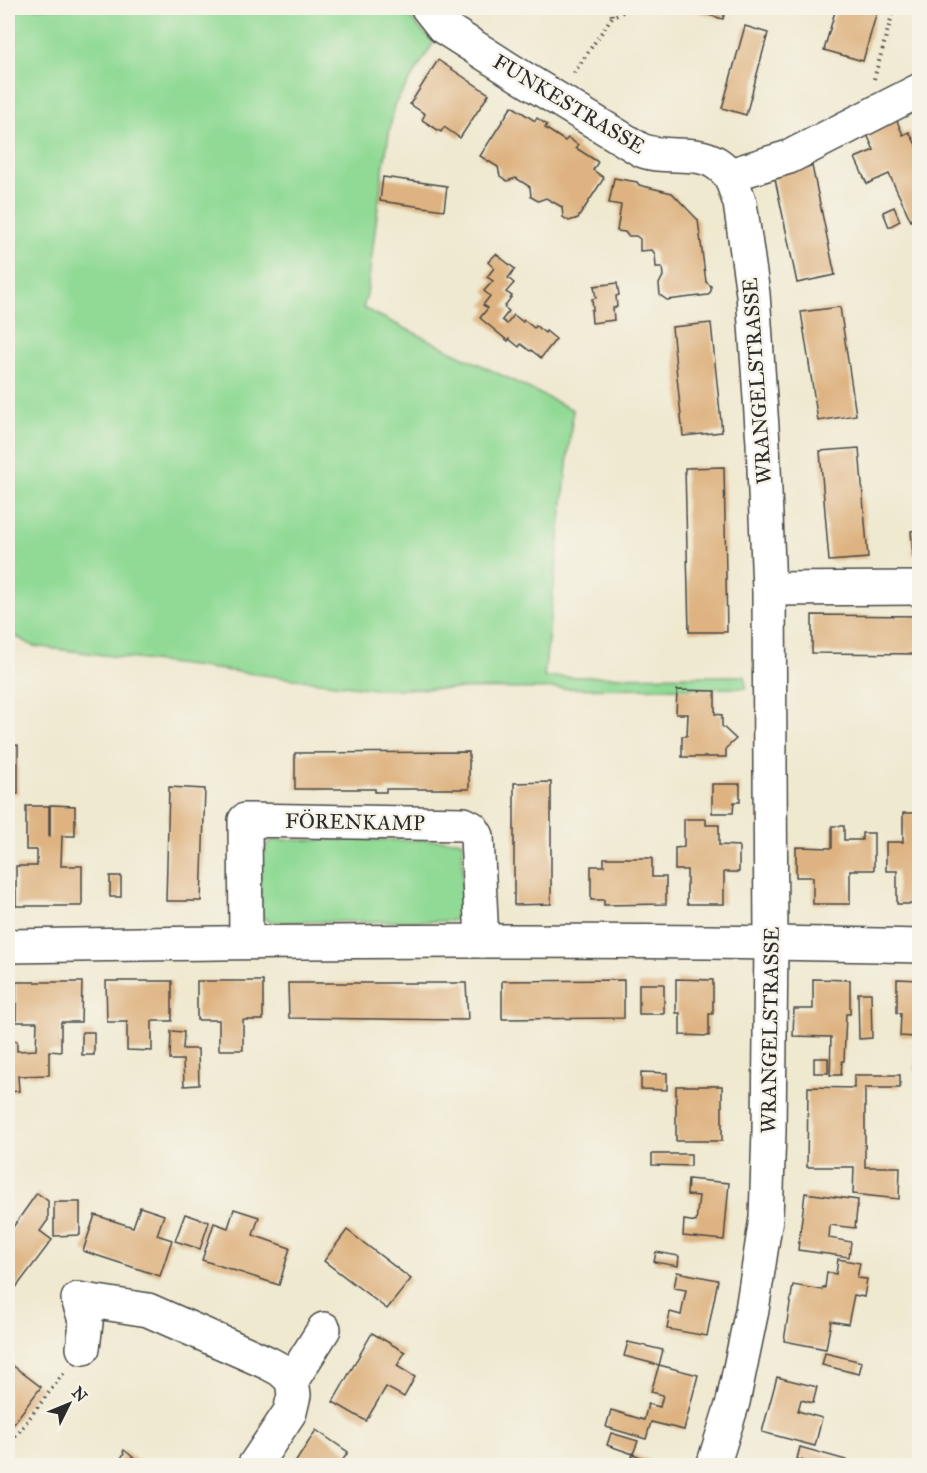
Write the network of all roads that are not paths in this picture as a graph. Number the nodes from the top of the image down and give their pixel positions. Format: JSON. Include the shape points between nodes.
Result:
{"nodes":[{"id":1,"x":428,"y":8,"type":"edge"},
{"id":2,"x":920,"y":90,"type":"edge"},
{"id":3,"x":730,"y":175,"type":"junction"},
{"id":4,"x":920,"y":588,"type":"edge"},
{"id":5,"x":770,"y":589,"type":"junction"},
{"id":6,"x":482,"y":941,"type":"junction"},
{"id":7,"x":246,"y":942,"type":"junction"},
{"id":8,"x":771,"y":942,"type":"junction"},
{"id":9,"x":8,"y":946,"type":"edge"},
{"id":10,"x":920,"y":946,"type":"edge"},
{"id":11,"x":324,"y":1329,"type":"dead end"},
{"id":12,"x":83,"y":1348,"type":"road end"},
{"id":13,"x":292,"y":1380,"type":"junction"},
{"id":14,"x":254,"y":1466,"type":"edge"},
{"id":15,"x":713,"y":1466,"type":"edge"}],
"edges":[{"from":1,"to":3,"type":"street","name":"FUNKESTRASSE","via":[[443,27],[641,150],[702,157]]},
{"from":2,"to":3,"type":"street","via":[[789,157]]},
{"from":3,"to":5,"type":"street","name":"WRANGELSTRASSE","via":[[740,203],[753,294]]},
{"from":4,"to":5,"type":"street"},
{"from":5,"to":8,"type":"street","name":"WRANGELSTRASSE"},
{"from":6,"to":7,"type":"street"},
{"from":6,"to":7,"type":"street","name":"FÖRENKAMP","via":[[477,836],[472,828],[464,824],[245,820]]},
{"from":6,"to":8,"type":"street"},
{"from":7,"to":9,"type":"street"},
{"from":8,"to":10,"type":"street"},
{"from":8,"to":15,"type":"street","name":"WRANGELSTRASSE","via":[[766,1218],[733,1402]]},
{"from":11,"to":13,"type":"street"},
{"from":12,"to":13,"type":"street","via":[[86,1323],[78,1299],[148,1310],[268,1363]]},
{"from":13,"to":14,"type":"street","via":[[290,1412]]}]}
